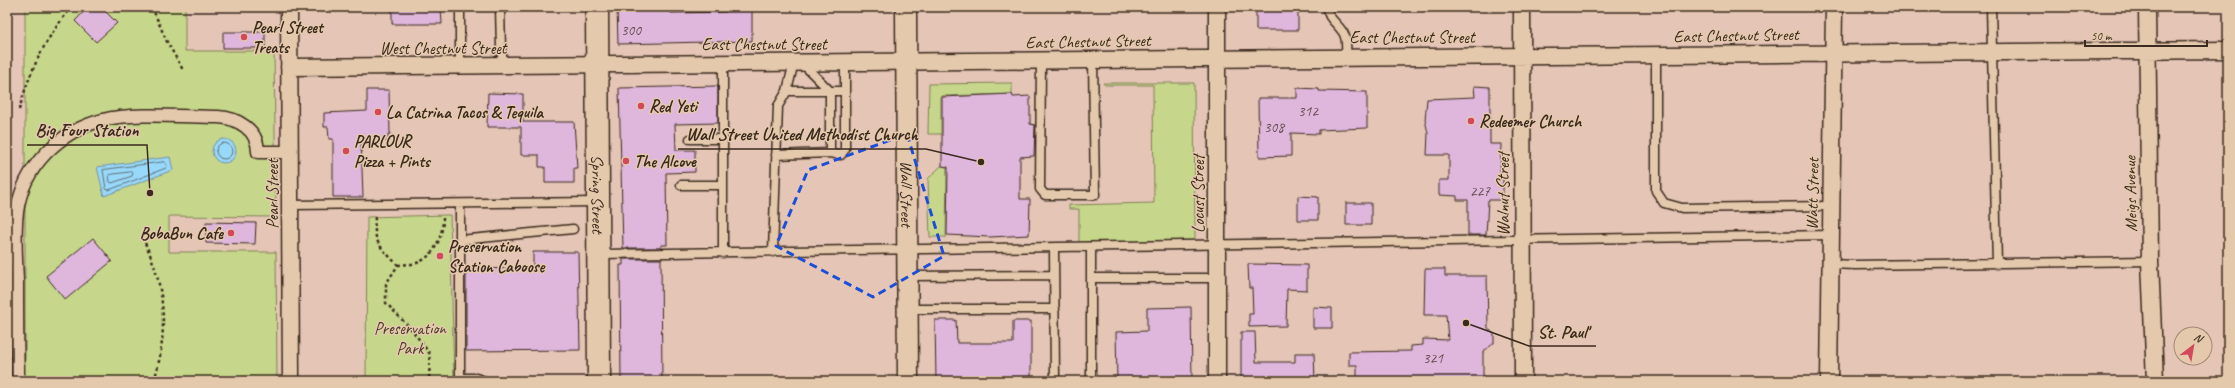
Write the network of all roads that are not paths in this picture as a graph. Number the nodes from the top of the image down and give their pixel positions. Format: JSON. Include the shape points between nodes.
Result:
{"nodes":[{"id":1,"x":289,"y":7,"type":"edge"},
{"id":2,"x":460,"y":7,"type":"edge"},
{"id":3,"x":500,"y":7,"type":"edge"},
{"id":4,"x":597,"y":7,"type":"edge"},
{"id":5,"x":906,"y":7,"type":"edge"},
{"id":6,"x":1217,"y":7,"type":"edge"},
{"id":7,"x":1327,"y":7,"type":"edge"},
{"id":8,"x":1522,"y":7,"type":"edge"},
{"id":9,"x":1834,"y":7,"type":"edge"},
{"id":10,"x":1991,"y":7,"type":"edge"},
{"id":11,"x":2147,"y":7,"type":"edge"},
{"id":12,"x":2147,"y":50,"type":"junction"},
{"id":13,"x":2228,"y":50,"type":"edge"},
{"id":14,"x":1992,"y":52,"type":"junction"},
{"id":15,"x":1834,"y":53,"type":"junction"},
{"id":16,"x":1656,"y":55,"type":"junction"},
{"id":17,"x":1522,"y":56,"type":"junction"},
{"id":18,"x":1346,"y":57,"type":"junction"},
{"id":19,"x":1217,"y":58,"type":"junction"},
{"id":20,"x":1041,"y":60,"type":"junction"},
{"id":21,"x":1093,"y":60,"type":"junction"},
{"id":22,"x":798,"y":62,"type":"junction"},
{"id":23,"x":846,"y":62,"type":"junction"},
{"id":24,"x":906,"y":62,"type":"junction"},
{"id":25,"x":723,"y":63,"type":"junction"},
{"id":26,"x":597,"y":65,"type":"junction"},
{"id":27,"x":289,"y":67,"type":"junction"},
{"id":28,"x":460,"y":67,"type":"junction"},
{"id":29,"x":504,"y":67,"type":"junction"},
{"id":30,"x":788,"y":91,"type":"junction"},
{"id":31,"x":830,"y":91,"type":"junction"},
{"id":32,"x":844,"y":91,"type":"junction"},
{"id":33,"x":690,"y":139,"type":"dead end"},
{"id":34,"x":723,"y":139,"type":"junction"},
{"id":35,"x":291,"y":152,"type":"junction"},
{"id":36,"x":830,"y":153,"type":"junction"},
{"id":37,"x":776,"y":155,"type":"junction"},
{"id":38,"x":681,"y":185,"type":"dead end"},
{"id":39,"x":723,"y":185,"type":"junction"},
{"id":40,"x":598,"y":202,"type":"junction"},
{"id":41,"x":460,"y":204,"type":"junction"},
{"id":42,"x":290,"y":205,"type":"junction"},
{"id":43,"x":1831,"y":206,"type":"junction"},
{"id":44,"x":572,"y":229,"type":"dead end"},
{"id":45,"x":1831,"y":235,"type":"junction"},
{"id":46,"x":460,"y":240,"type":"junction"},
{"id":47,"x":1522,"y":242,"type":"junction"},
{"id":48,"x":1217,"y":246,"type":"junction"},
{"id":49,"x":1091,"y":248,"type":"junction"},
{"id":50,"x":1054,"y":249,"type":"junction"},
{"id":51,"x":907,"y":250,"type":"junction"},
{"id":52,"x":773,"y":252,"type":"junction"},
{"id":53,"x":723,"y":253,"type":"junction"},
{"id":54,"x":598,"y":254,"type":"junction"},
{"id":55,"x":2150,"y":261,"type":"junction"},
{"id":56,"x":1830,"y":264,"type":"junction"},
{"id":57,"x":1997,"y":264,"type":"junction"},
{"id":58,"x":1054,"y":275,"type":"junction"},
{"id":59,"x":907,"y":276,"type":"junction"},
{"id":60,"x":1091,"y":278,"type":"junction"},
{"id":61,"x":1217,"y":278,"type":"junction"},
{"id":62,"x":908,"y":309,"type":"junction"},
{"id":63,"x":1054,"y":309,"type":"junction"},
{"id":64,"x":460,"y":380,"type":"edge"},
{"id":65,"x":18,"y":381,"type":"edge"},
{"id":66,"x":291,"y":381,"type":"edge"},
{"id":67,"x":485,"y":381,"type":"edge"},
{"id":68,"x":599,"y":381,"type":"edge"},
{"id":69,"x":908,"y":381,"type":"edge"},
{"id":70,"x":1055,"y":381,"type":"edge"},
{"id":71,"x":1091,"y":381,"type":"edge"},
{"id":72,"x":1217,"y":381,"type":"edge"},
{"id":73,"x":1523,"y":381,"type":"edge"},
{"id":74,"x":1829,"y":381,"type":"edge"},
{"id":75,"x":2155,"y":381,"type":"edge"}],
"edges":[{"from":1,"to":27,"type":"street","name":"Pearl Street"},
{"from":2,"to":28,"type":"lane"},
{"from":3,"to":29,"type":"lane"},
{"from":4,"to":26,"type":"main road","name":"Spring Street"},
{"from":5,"to":24,"type":"street","name":"Wall Street"},
{"from":6,"to":19,"type":"street","name":"Locust Street"},
{"from":7,"to":18,"type":"lane","via":[[1328,15],[1343,32]]},
{"from":8,"to":17,"type":"street","name":"Walnut Street"},
{"from":9,"to":15,"type":"street","name":"Watt Street"},
{"from":10,"to":14,"type":"lane"},
{"from":11,"to":12,"type":"street","name":"Meigs Avenue"},
{"from":12,"to":13,"type":"street","name":"East Chestnut Street"},
{"from":12,"to":14,"type":"street","name":"East Chestnut Street"},
{"from":12,"to":55,"type":"street","name":"Meigs Avenue"},
{"from":14,"to":15,"type":"street","name":"East Chestnut Street"},
{"from":14,"to":57,"type":"lane"},
{"from":15,"to":16,"type":"street","name":"East Chestnut Street"},
{"from":15,"to":43,"type":"street","name":"Watt Street"},
{"from":16,"to":17,"type":"street","name":"East Chestnut Street"},
{"from":16,"to":43,"type":"lane","via":[[1656,190],[1664,203],[1682,208]]},
{"from":17,"to":18,"type":"street","name":"East Chestnut Street"},
{"from":17,"to":47,"type":"street","name":"Walnut Street"},
{"from":18,"to":19,"type":"street","name":"East Chestnut Street"},
{"from":19,"to":21,"type":"street","name":"East Chestnut Street"},
{"from":19,"to":48,"type":"street","name":"Locust Street"},
{"from":20,"to":21,"type":"street","name":"East Chestnut Street"},
{"from":20,"to":21,"type":"lane","via":[[1040,190],[1045,195],[1095,195]]},
{"from":20,"to":24,"type":"street","name":"East Chestnut Street"},
{"from":22,"to":23,"type":"street","name":"East Chestnut Street"},
{"from":22,"to":25,"type":"street","name":"East Chestnut Street"},
{"from":22,"to":30,"type":"lane"},
{"from":22,"to":31,"type":"lane"},
{"from":23,"to":24,"type":"street","name":"East Chestnut Street"},
{"from":23,"to":32,"type":"lane"},
{"from":24,"to":51,"type":"street","name":"Wall Street"},
{"from":25,"to":26,"type":"street","name":"East Chestnut Street"},
{"from":25,"to":34,"type":"lane"},
{"from":26,"to":29,"type":"street","name":"West Chestnut Street"},
{"from":26,"to":40,"type":"main road","name":"Spring Street"},
{"from":27,"to":28,"type":"street","name":"West Chestnut Street"},
{"from":27,"to":35,"type":"street","name":"Pearl Street"},
{"from":28,"to":29,"type":"street","name":"West Chestnut Street"},
{"from":30,"to":31,"type":"lane"},
{"from":30,"to":37,"type":"lane","via":[[778,106]]},
{"from":31,"to":32,"type":"lane"},
{"from":31,"to":36,"type":"lane"},
{"from":32,"to":36,"type":"lane","via":[[845,149],[841,155]]},
{"from":33,"to":34,"type":"lane"},
{"from":34,"to":39,"type":"lane"},
{"from":35,"to":42,"type":"street","name":"Pearl Street"},
{"from":35,"to":65,"type":"street","via":[[258,152],[257,142],[250,130],[241,123],[227,118],[122,117],[88,124],[58,142],[35,166],[21,195],[16,226]]},
{"from":36,"to":37,"type":"lane"},
{"from":37,"to":52,"type":"lane"},
{"from":38,"to":39,"type":"lane"},
{"from":39,"to":53,"type":"lane"},
{"from":40,"to":41,"type":"lane"},
{"from":40,"to":54,"type":"main road","name":"Spring Street"},
{"from":41,"to":42,"type":"lane"},
{"from":41,"to":46,"type":"lane"},
{"from":42,"to":66,"type":"street","name":"Pearl Street"},
{"from":43,"to":45,"type":"street","name":"Watt Street"},
{"from":44,"to":46,"type":"lane"},
{"from":45,"to":47,"type":"lane"},
{"from":45,"to":56,"type":"street","name":"Watt Street"},
{"from":46,"to":64,"type":"lane"},
{"from":47,"to":48,"type":"lane"},
{"from":47,"to":73,"type":"street","name":"Walnut Street"},
{"from":48,"to":49,"type":"lane"},
{"from":48,"to":61,"type":"street","name":"Locust Street"},
{"from":49,"to":50,"type":"lane"},
{"from":49,"to":60,"type":"lane"},
{"from":50,"to":51,"type":"lane"},
{"from":50,"to":58,"type":"lane"},
{"from":51,"to":52,"type":"lane"},
{"from":51,"to":59,"type":"street","name":"Wall Street"},
{"from":52,"to":53,"type":"lane"},
{"from":53,"to":54,"type":"lane"},
{"from":54,"to":68,"type":"main road","name":"Spring Street"},
{"from":55,"to":57,"type":"lane"},
{"from":55,"to":75,"type":"street","name":"Meigs Avenue"},
{"from":56,"to":57,"type":"lane"},
{"from":56,"to":74,"type":"street","name":"Watt Street"},
{"from":58,"to":59,"type":"lane"},
{"from":58,"to":63,"type":"lane"},
{"from":59,"to":62,"type":"street","name":"Wall Street"},
{"from":60,"to":61,"type":"lane"},
{"from":60,"to":71,"type":"lane"},
{"from":61,"to":72,"type":"street","name":"Locust Street"},
{"from":62,"to":63,"type":"lane"},
{"from":62,"to":69,"type":"street","name":"Wall Street"},
{"from":63,"to":70,"type":"lane"},
{"from":64,"to":67,"type":"lane","via":[[476,378]]}]}
